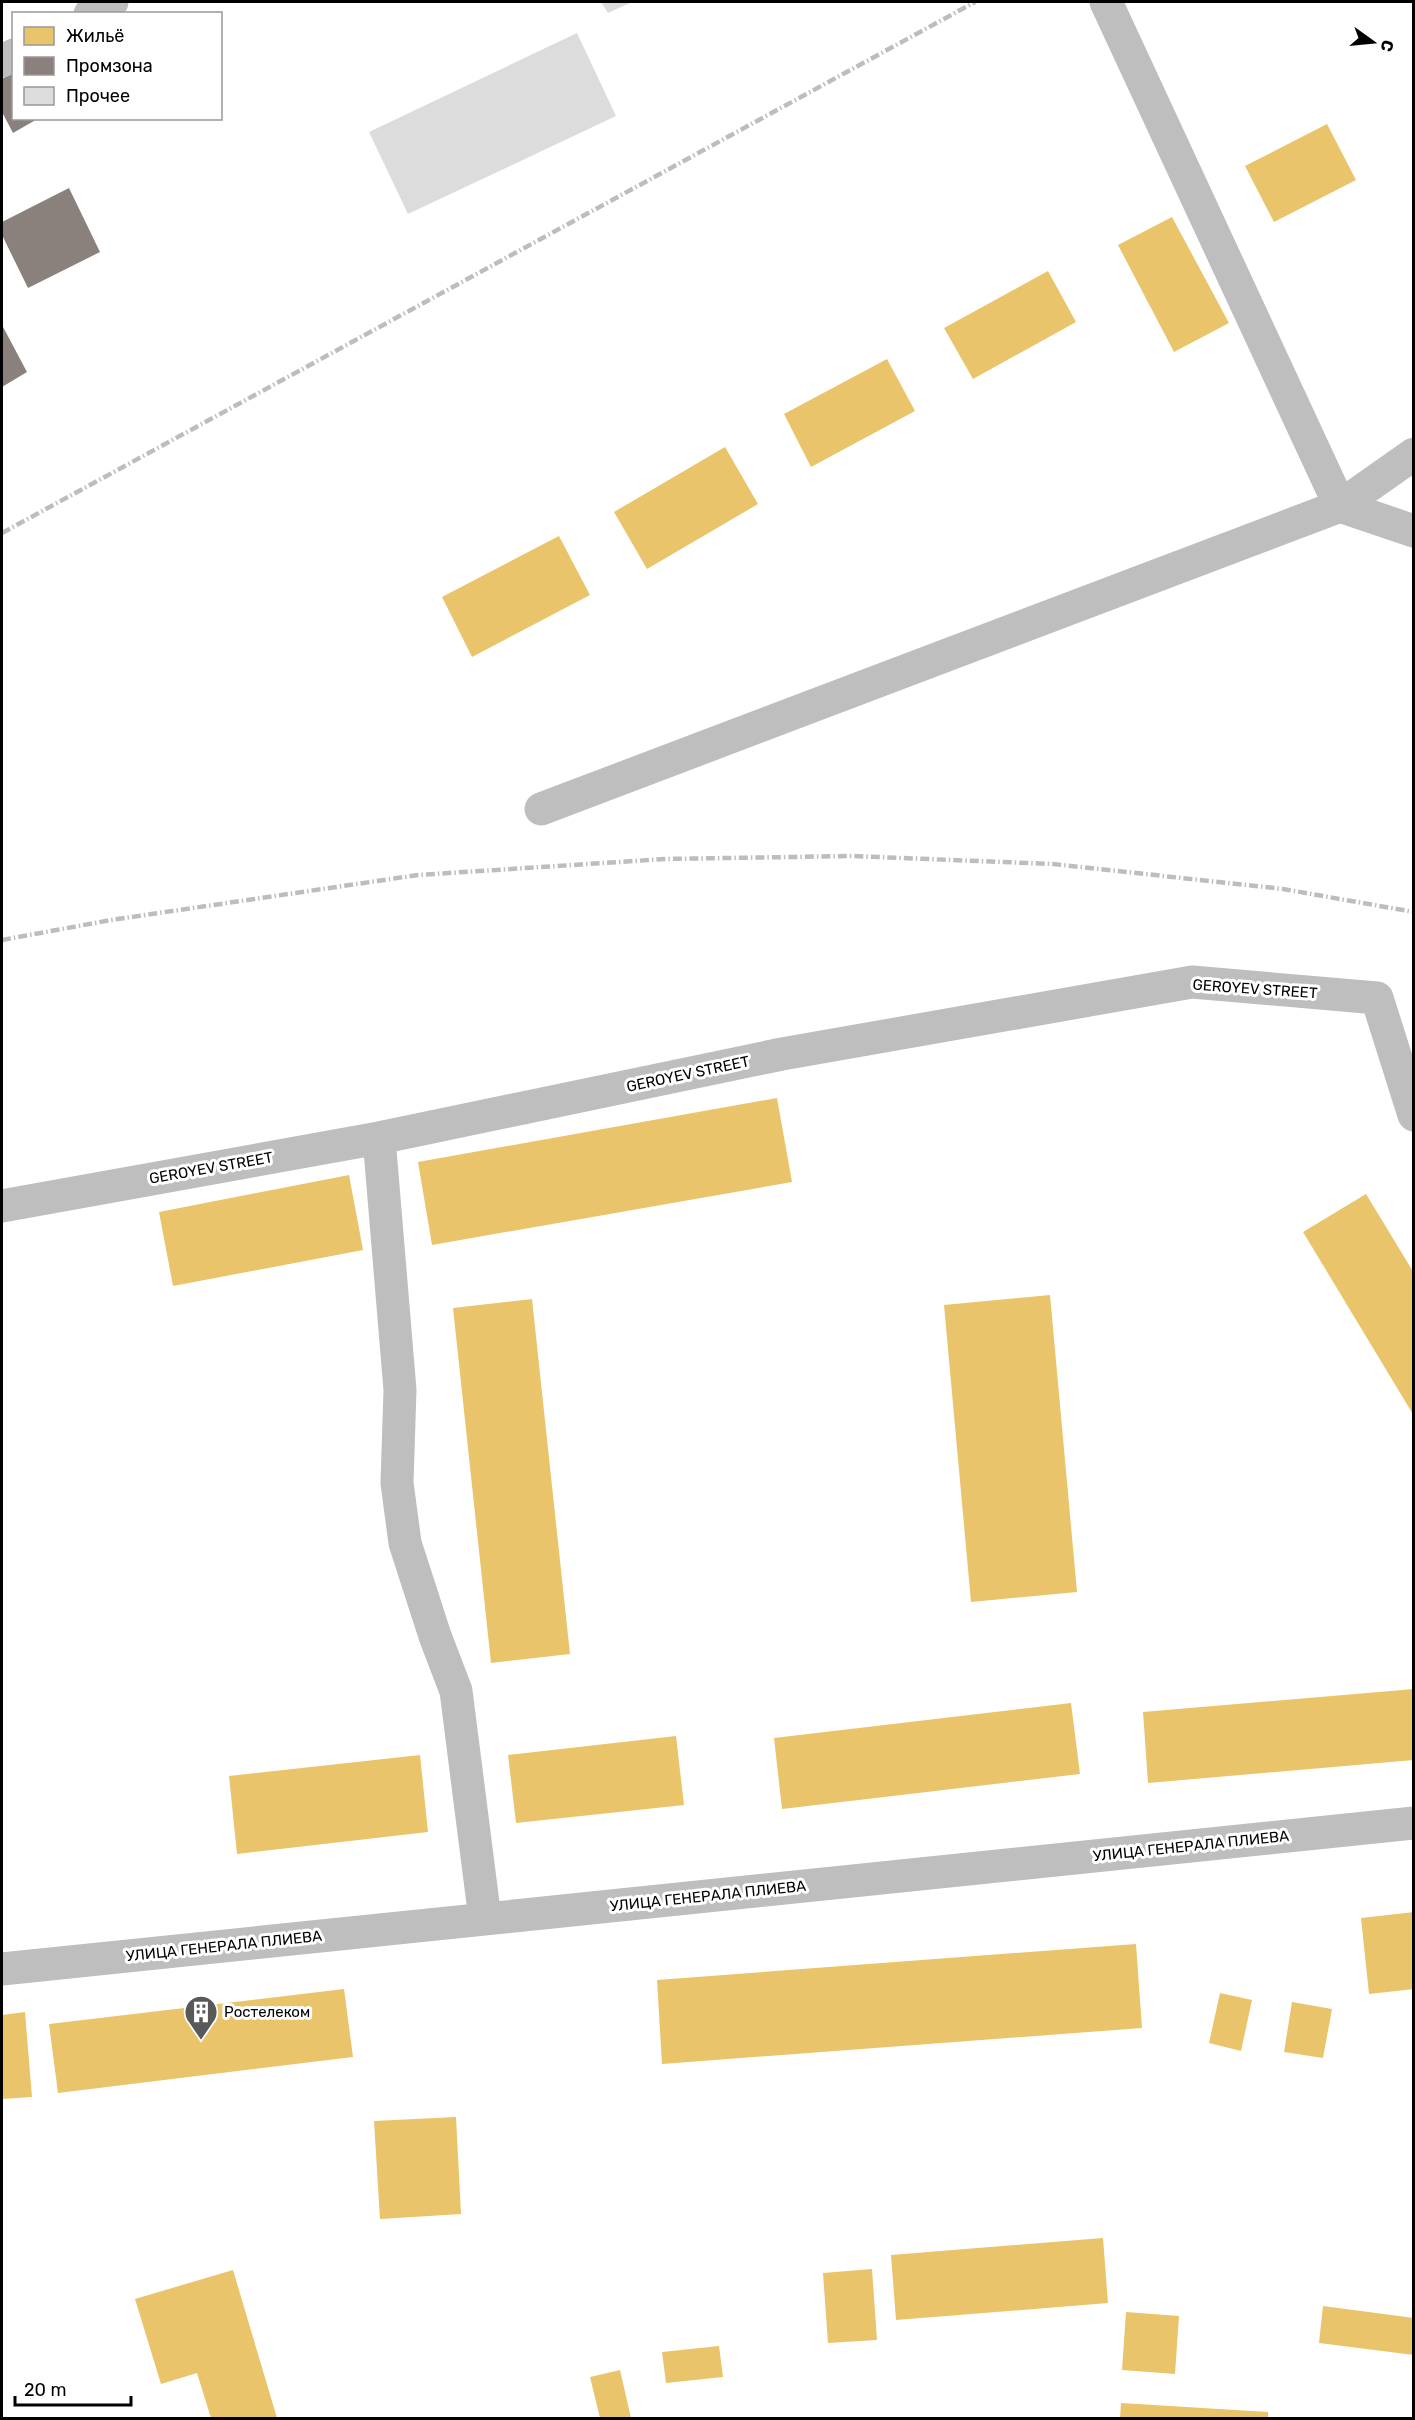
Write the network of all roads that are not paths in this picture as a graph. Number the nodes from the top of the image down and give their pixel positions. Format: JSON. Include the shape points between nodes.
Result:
{"nodes":[{"id":1,"x":112,"y":2,"type":"edge"},
{"id":2,"x":1106,"y":2,"type":"edge"},
{"id":3,"x":94,"y":12,"type":"edge"},
{"id":4,"x":1413,"y":454,"type":"edge"},
{"id":5,"x":1340,"y":506,"type":"junction"},
{"id":6,"x":1413,"y":531,"type":"edge"},
{"id":7,"x":541,"y":809,"type":"dead end"},
{"id":8,"x":1413,"y":1115,"type":"edge"},
{"id":9,"x":379,"y":1138,"type":"junction"},
{"id":10,"x":2,"y":1206,"type":"edge"},
{"id":11,"x":1413,"y":1823,"type":"edge"},
{"id":12,"x":485,"y":1919,"type":"junction"},
{"id":13,"x":2,"y":1969,"type":"edge"}],
"edges":[{"from":1,"to":3,"type":"street"},
{"from":2,"to":5,"type":"street"},
{"from":4,"to":5,"type":"street"},
{"from":5,"to":6,"type":"street"},
{"from":5,"to":7,"type":"street"},
{"from":8,"to":9,"type":"street","name":"GEROYEV STREET","via":[[1377,998],[1192,982],[782,1054]]},
{"from":9,"to":10,"type":"street","name":"GEROYEV STREET"},
{"from":9,"to":12,"type":"street","via":[[400,1390],[398,1483],[405,1543],[456,1691]]},
{"from":11,"to":12,"type":"street","name":"УЛИЦА ГЕНЕРАЛА ПЛИЕВА"},
{"from":12,"to":13,"type":"street","name":"УЛИЦА ГЕНЕРАЛА ПЛИЕВА"}]}
